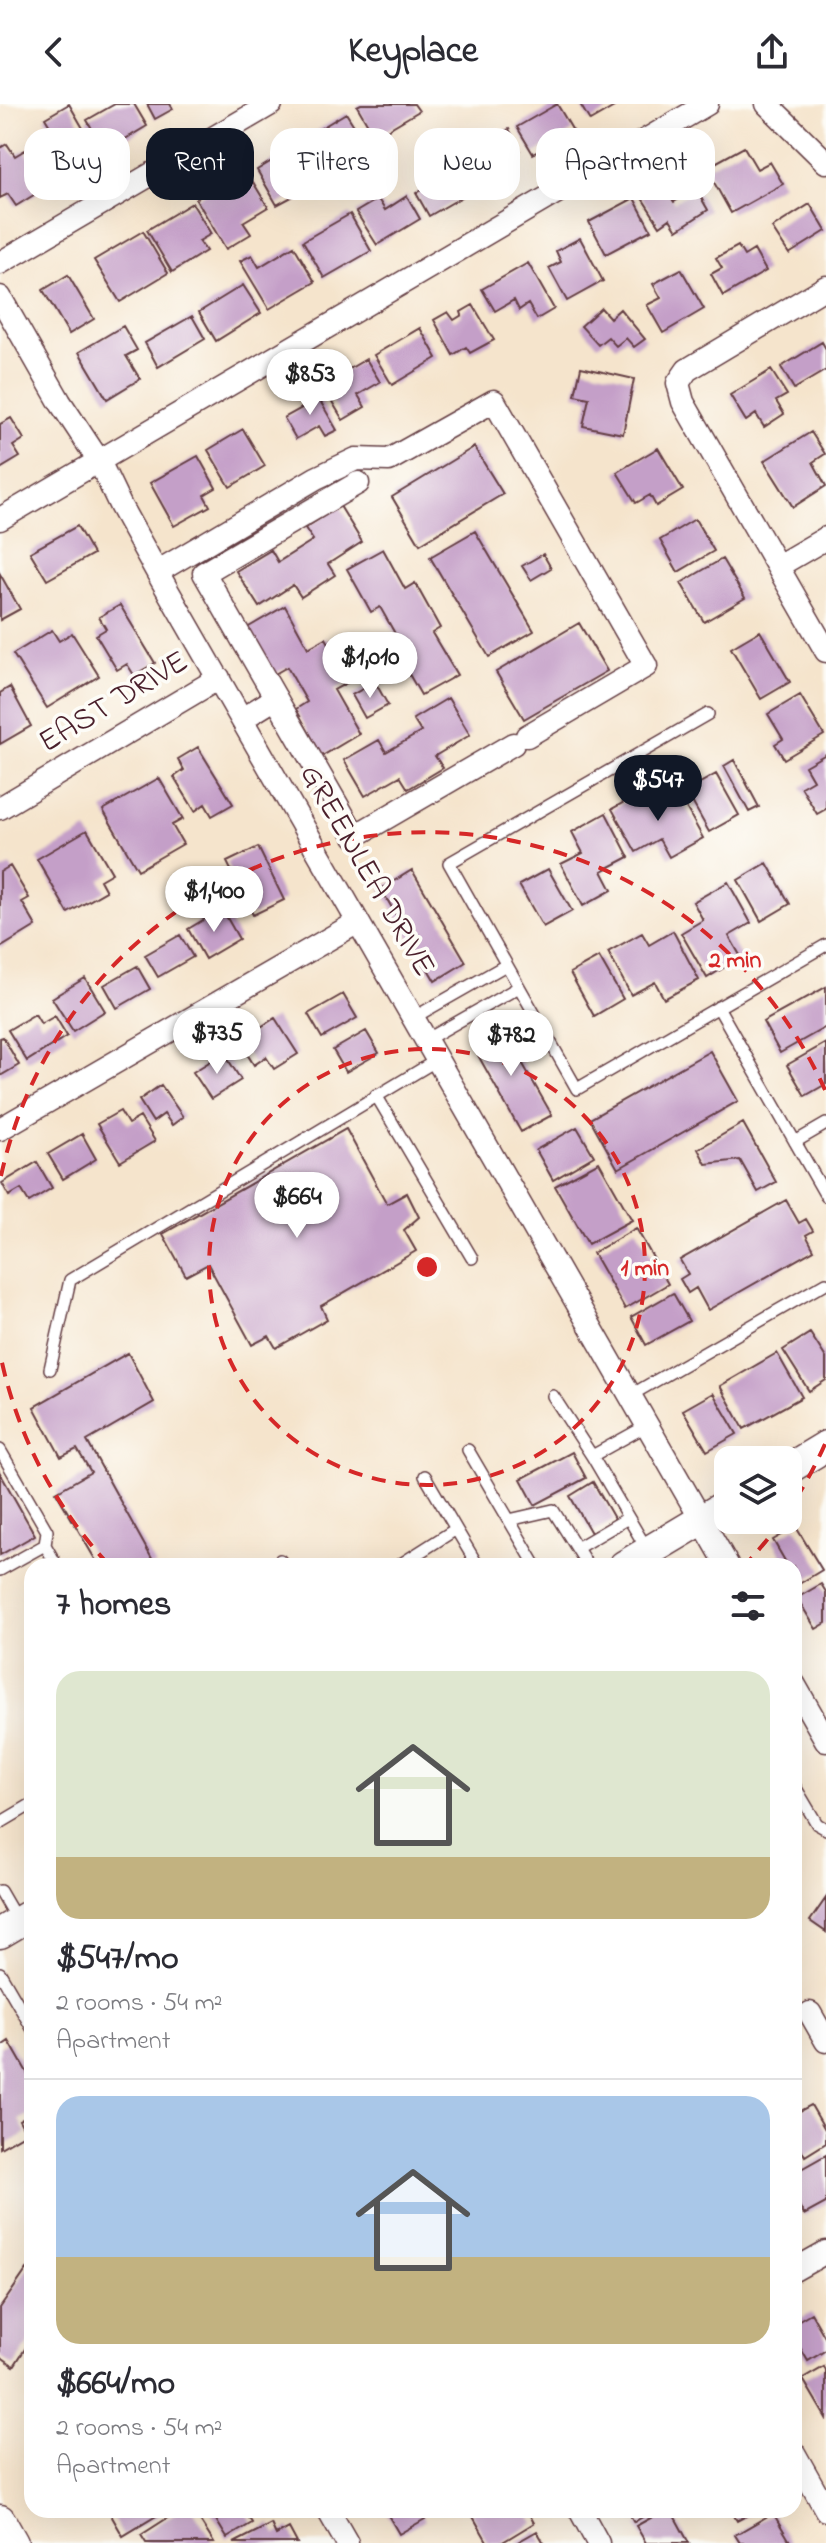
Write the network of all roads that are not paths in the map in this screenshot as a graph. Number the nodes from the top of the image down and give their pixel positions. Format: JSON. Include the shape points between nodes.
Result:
{"nodes":[{"id":1,"x":271,"y":104,"type":"edge"},
{"id":2,"x":707,"y":104,"type":"edge"},
{"id":3,"x":767,"y":104,"type":"edge"},
{"id":4,"x":826,"y":162,"type":"edge"},
{"id":5,"x":0,"y":263,"type":"edge"},
{"id":6,"x":826,"y":287,"type":"edge"},
{"id":7,"x":0,"y":297,"type":"edge"},
{"id":8,"x":99,"y":461,"type":"junction"},
{"id":9,"x":358,"y":483,"type":"dead end"},
{"id":10,"x":0,"y":519,"type":"edge"},
{"id":11,"x":826,"y":538,"type":"edge"},
{"id":12,"x":778,"y":566,"type":"junction"},
{"id":13,"x":157,"y":572,"type":"junction"},
{"id":14,"x":826,"y":651,"type":"edge"},
{"id":15,"x":219,"y":678,"type":"junction"},
{"id":16,"x":276,"y":698,"type":"junction"},
{"id":17,"x":708,"y":714,"type":"dead end"},
{"id":18,"x":242,"y":719,"type":"junction"},
{"id":19,"x":0,"y":808,"type":"edge"},
{"id":20,"x":358,"y":922,"type":"junction"},
{"id":21,"x":826,"y":945,"type":"edge"},
{"id":22,"x":506,"y":965,"type":"junction"},
{"id":23,"x":519,"y":987,"type":"junction"},
{"id":24,"x":718,"y":1007,"type":"junction"},
{"id":25,"x":413,"y":1018,"type":"junction"},
{"id":26,"x":432,"y":1050,"type":"junction"},
{"id":27,"x":376,"y":1095,"type":"junction"},
{"id":28,"x":826,"y":1124,"type":"edge"},
{"id":29,"x":0,"y":1129,"type":"edge"},
{"id":30,"x":795,"y":1142,"type":"junction"},
{"id":31,"x":826,"y":1196,"type":"edge"},
{"id":32,"x":472,"y":1258,"type":"dead end"},
{"id":33,"x":826,"y":1283,"type":"edge"},
{"id":34,"x":50,"y":1369,"type":"dead end"},
{"id":35,"x":631,"y":1395,"type":"junction"},
{"id":36,"x":553,"y":1396,"type":"dead end"},
{"id":37,"x":648,"y":1425,"type":"junction"},
{"id":38,"x":826,"y":1446,"type":"edge"},
{"id":39,"x":0,"y":1450,"type":"edge"},
{"id":40,"x":468,"y":1450,"type":"dead end"},
{"id":41,"x":592,"y":1456,"type":"junction"},
{"id":42,"x":802,"y":1461,"type":"edge"},
{"id":43,"x":425,"y":1476,"type":"dead end"},
{"id":44,"x":714,"y":1512,"type":"edge"},
{"id":45,"x":628,"y":1518,"type":"junction"},
{"id":46,"x":701,"y":1519,"type":"junction"},
{"id":47,"x":509,"y":1520,"type":"junction"},
{"id":48,"x":456,"y":1529,"type":"junction"},
{"id":49,"x":45,"y":1545,"type":"junction"},
{"id":50,"x":577,"y":1548,"type":"junction"},
{"id":51,"x":419,"y":1553,"type":"junction"},
{"id":52,"x":52,"y":1558,"type":"edge"},
{"id":53,"x":411,"y":1558,"type":"edge"},
{"id":54,"x":419,"y":1558,"type":"edge"},
{"id":55,"x":473,"y":1558,"type":"edge"},
{"id":56,"x":531,"y":1558,"type":"edge"},
{"id":57,"x":583,"y":1558,"type":"edge"},
{"id":58,"x":636,"y":1558,"type":"edge"},
{"id":59,"x":638,"y":1558,"type":"edge"},
{"id":60,"x":723,"y":1558,"type":"edge"},
{"id":61,"x":0,"y":1570,"type":"edge"},
{"id":62,"x":802,"y":1704,"type":"edge"},
{"id":63,"x":826,"y":1740,"type":"edge"},
{"id":64,"x":802,"y":1799,"type":"edge"},
{"id":65,"x":24,"y":1809,"type":"edge"},
{"id":66,"x":0,"y":1823,"type":"edge"},
{"id":67,"x":826,"y":1829,"type":"edge"},
{"id":68,"x":0,"y":1891,"type":"edge"},
{"id":69,"x":21,"y":1924,"type":"edge"},
{"id":70,"x":0,"y":1973,"type":"edge"},
{"id":71,"x":810,"y":2013,"type":"dead end"},
{"id":72,"x":24,"y":2014,"type":"edge"},
{"id":73,"x":826,"y":2041,"type":"edge"},
{"id":74,"x":826,"y":2252,"type":"edge"},
{"id":75,"x":802,"y":2266,"type":"edge"},
{"id":76,"x":802,"y":2467,"type":"edge"},
{"id":77,"x":826,"y":2510,"type":"edge"},
{"id":78,"x":333,"y":2518,"type":"edge"},
{"id":79,"x":584,"y":2518,"type":"edge"},
{"id":80,"x":0,"y":2520,"type":"edge"},
{"id":81,"x":13,"y":2543,"type":"edge"},
{"id":82,"x":347,"y":2543,"type":"edge"},
{"id":83,"x":598,"y":2543,"type":"edge"}],
"edges":[{"from":1,"to":5,"type":"street"},
{"from":2,"to":8,"type":"street"},
{"from":3,"to":4,"type":"street"},
{"from":6,"to":12,"type":"street","via":[[687,370],[678,383],[683,402]]},
{"from":7,"to":8,"type":"street","name":"GREENLEA DRIVE"},
{"from":8,"to":10,"type":"street"},
{"from":8,"to":13,"type":"street","name":"GREENLEA DRIVE"},
{"from":9,"to":16,"type":"street","via":[[204,573]]},
{"from":11,"to":12,"type":"street"},
{"from":12,"to":14,"type":"street"},
{"from":13,"to":15,"type":"street","name":"GREENLEA DRIVE"},
{"from":13,"to":16,"type":"street","via":[[316,478],[356,459],[389,460],[494,401],[646,666],[355,836]]},
{"from":15,"to":18,"type":"street","name":"GREENLEA DRIVE"},
{"from":15,"to":19,"type":"street","name":"EAST DRIVE"},
{"from":16,"to":18,"type":"street"},
{"from":17,"to":22,"type":"lane","via":[[449,863]]},
{"from":18,"to":20,"type":"street","name":"GREENLEA DRIVE"},
{"from":20,"to":25,"type":"street","name":"GREENLEA DRIVE"},
{"from":20,"to":29,"type":"street"},
{"from":21,"to":24,"type":"lane"},
{"from":22,"to":23,"type":"lane"},
{"from":22,"to":25,"type":"lane"},
{"from":23,"to":24,"type":"lane","via":[[577,1089]]},
{"from":23,"to":26,"type":"lane"},
{"from":24,"to":30,"type":"lane"},
{"from":25,"to":26,"type":"street","name":"GREENLEA DRIVE"},
{"from":26,"to":27,"type":"lane"},
{"from":26,"to":35,"type":"street","name":"GREENLEA DRIVE"},
{"from":27,"to":32,"type":"lane"},
{"from":27,"to":34,"type":"lane","via":[[70,1280]]},
{"from":28,"to":30,"type":"lane"},
{"from":30,"to":31,"type":"lane"},
{"from":33,"to":35,"type":"lane"},
{"from":35,"to":37,"type":"street","name":"GREENLEA DRIVE"},
{"from":36,"to":41,"type":"lane"},
{"from":37,"to":41,"type":"lane"},
{"from":37,"to":46,"type":"street","name":"GREENLEA DRIVE"},
{"from":38,"to":42,"type":"street"},
{"from":39,"to":49,"type":"lane","via":[[47,1531]]},
{"from":40,"to":47,"type":"lane"},
{"from":41,"to":45,"type":"lane"},
{"from":43,"to":48,"type":"lane"},
{"from":44,"to":46,"type":"street"},
{"from":45,"to":50,"type":"lane"},
{"from":45,"to":58,"type":"lane"},
{"from":46,"to":59,"type":"street"},
{"from":46,"to":60,"type":"street","name":"GREENLEA DRIVE"},
{"from":47,"to":50,"type":"lane","via":[[553,1510]]},
{"from":47,"to":56,"type":"lane"},
{"from":48,"to":51,"type":"lane"},
{"from":48,"to":55,"type":"lane"},
{"from":49,"to":52,"type":"lane"},
{"from":49,"to":61,"type":"lane"},
{"from":50,"to":57,"type":"lane"},
{"from":51,"to":53,"type":"lane"},
{"from":51,"to":54,"type":"lane"},
{"from":62,"to":63,"type":"street"},
{"from":64,"to":67,"type":"lane"},
{"from":65,"to":66,"type":"lane"},
{"from":68,"to":69,"type":"lane"},
{"from":70,"to":72,"type":"lane"},
{"from":71,"to":73,"type":"street"},
{"from":74,"to":75,"type":"street"},
{"from":76,"to":77,"type":"street"},
{"from":78,"to":82,"type":"street"},
{"from":79,"to":83,"type":"street"},
{"from":80,"to":81,"type":"street"}]}
